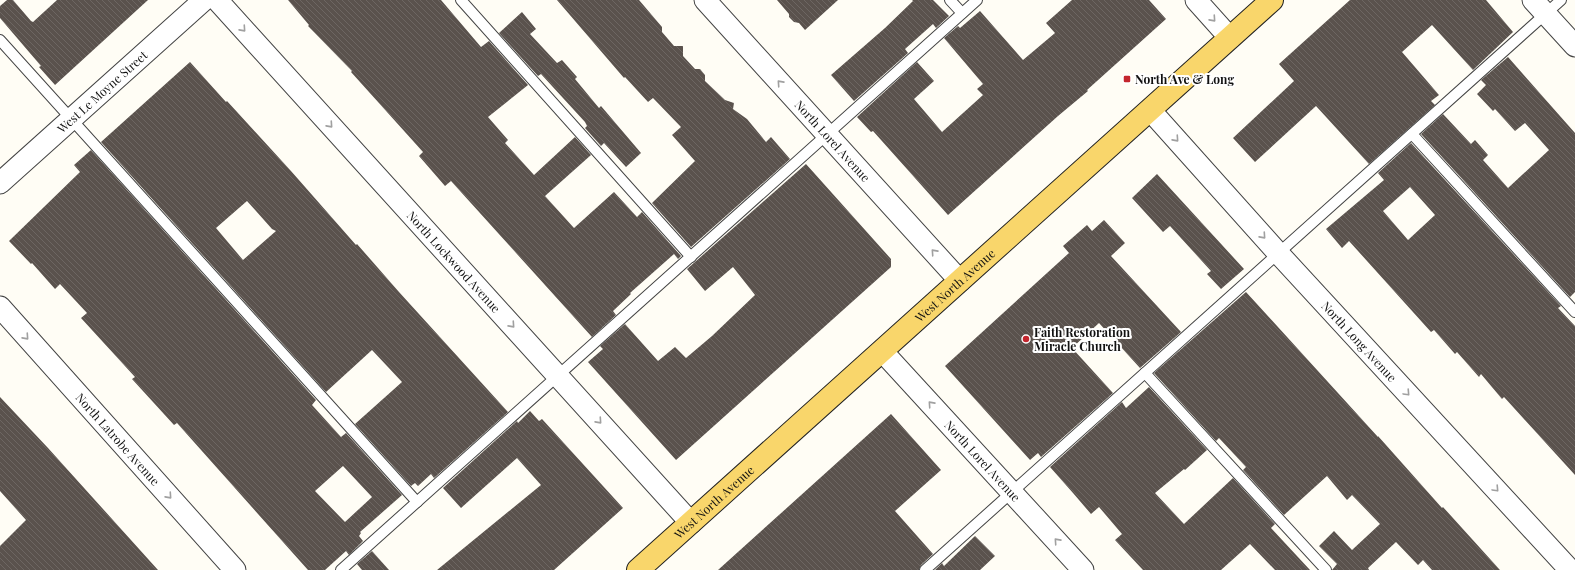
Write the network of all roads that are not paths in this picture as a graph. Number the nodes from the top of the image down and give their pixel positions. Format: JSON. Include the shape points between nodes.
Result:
{"nodes":[{"id":1,"x":204,"y":0,"type":"edge"},
{"id":2,"x":217,"y":0,"type":"edge"},
{"id":3,"x":461,"y":0,"type":"edge"},
{"id":4,"x":705,"y":0,"type":"edge"},
{"id":5,"x":950,"y":0,"type":"edge"},
{"id":6,"x":977,"y":0,"type":"edge"},
{"id":7,"x":1196,"y":0,"type":"edge"},
{"id":8,"x":1272,"y":0,"type":"edge"},
{"id":9,"x":1561,"y":0,"type":"edge"},
{"id":10,"x":1539,"y":7,"type":"edge"},
{"id":11,"x":962,"y":13,"type":"junction"},
{"id":12,"x":1230,"y":38,"type":"junction"},
{"id":13,"x":0,"y":40,"type":"edge"},
{"id":14,"x":1575,"y":46,"type":"edge"},
{"id":15,"x":1150,"y":110,"type":"junction"},
{"id":16,"x":72,"y":119,"type":"junction"},
{"id":17,"x":1412,"y":134,"type":"junction"},
{"id":18,"x":827,"y":135,"type":"junction"},
{"id":19,"x":0,"y":183,"type":"edge"},
{"id":20,"x":1278,"y":253,"type":"junction"},
{"id":21,"x":691,"y":257,"type":"junction"},
{"id":22,"x":960,"y":281,"type":"junction"},
{"id":23,"x":0,"y":308,"type":"edge"},
{"id":24,"x":1575,"y":312,"type":"edge"},
{"id":25,"x":882,"y":351,"type":"junction"},
{"id":26,"x":1145,"y":373,"type":"junction"},
{"id":27,"x":558,"y":376,"type":"junction"},
{"id":28,"x":1012,"y":492,"type":"junction"},
{"id":29,"x":417,"y":502,"type":"junction"},
{"id":30,"x":691,"y":523,"type":"junction"},
{"id":31,"x":235,"y":570,"type":"edge"},
{"id":32,"x":341,"y":570,"type":"edge"},
{"id":33,"x":638,"y":570,"type":"edge"},
{"id":34,"x":925,"y":570,"type":"edge"},
{"id":35,"x":1083,"y":570,"type":"edge"},
{"id":36,"x":1326,"y":570,"type":"edge"},
{"id":37,"x":1570,"y":570,"type":"edge"}],
"edges":[{"from":1,"to":16,"type":"street","name":"West Le Moyne Street"},
{"from":2,"to":27,"type":"street","name":"North Lockwood Avenue","one_way":true},
{"from":3,"to":21,"type":"lane"},
{"from":18,"to":4,"type":"street","name":"North Lorel Avenue","one_way":true},
{"from":5,"to":11,"type":"lane"},
{"from":6,"to":11,"type":"lane"},
{"from":7,"to":12,"type":"street","one_way":true},
{"from":8,"to":12,"type":"main road","name":"West North Avenue"},
{"from":9,"to":10,"type":"lane"},
{"from":10,"to":14,"type":"street"},
{"from":10,"to":17,"type":"lane"},
{"from":11,"to":18,"type":"lane"},
{"from":12,"to":15,"type":"main road","name":"West North Avenue"},
{"from":13,"to":16,"type":"lane"},
{"from":15,"to":20,"type":"street","name":"North Long Avenue","one_way":true},
{"from":15,"to":22,"type":"main road","name":"West North Avenue"},
{"from":16,"to":19,"type":"street","name":"West Le Moyne Street"},
{"from":16,"to":29,"type":"lane"},
{"from":17,"to":20,"type":"lane"},
{"from":17,"to":24,"type":"lane"},
{"from":18,"to":21,"type":"lane"},
{"from":22,"to":18,"type":"street","name":"North Lorel Avenue","one_way":true},
{"from":20,"to":26,"type":"lane"},
{"from":20,"to":37,"type":"street","name":"North Long Avenue","one_way":true},
{"from":21,"to":27,"type":"lane"},
{"from":22,"to":25,"type":"main road","name":"West North Avenue"},
{"from":23,"to":31,"type":"street","name":"North Latrobe Avenue","one_way":true},
{"from":28,"to":25,"type":"street","name":"North Lorel Avenue","one_way":true},
{"from":25,"to":30,"type":"main road","name":"West North Avenue"},
{"from":26,"to":28,"type":"lane"},
{"from":26,"to":36,"type":"lane"},
{"from":27,"to":29,"type":"lane"},
{"from":27,"to":30,"type":"street","name":"North Lockwood Avenue","one_way":true},
{"from":28,"to":34,"type":"lane"},
{"from":35,"to":28,"type":"street","name":"North Lorel Avenue","one_way":true},
{"from":29,"to":32,"type":"lane"},
{"from":30,"to":33,"type":"main road","name":"West North Avenue"}]}
